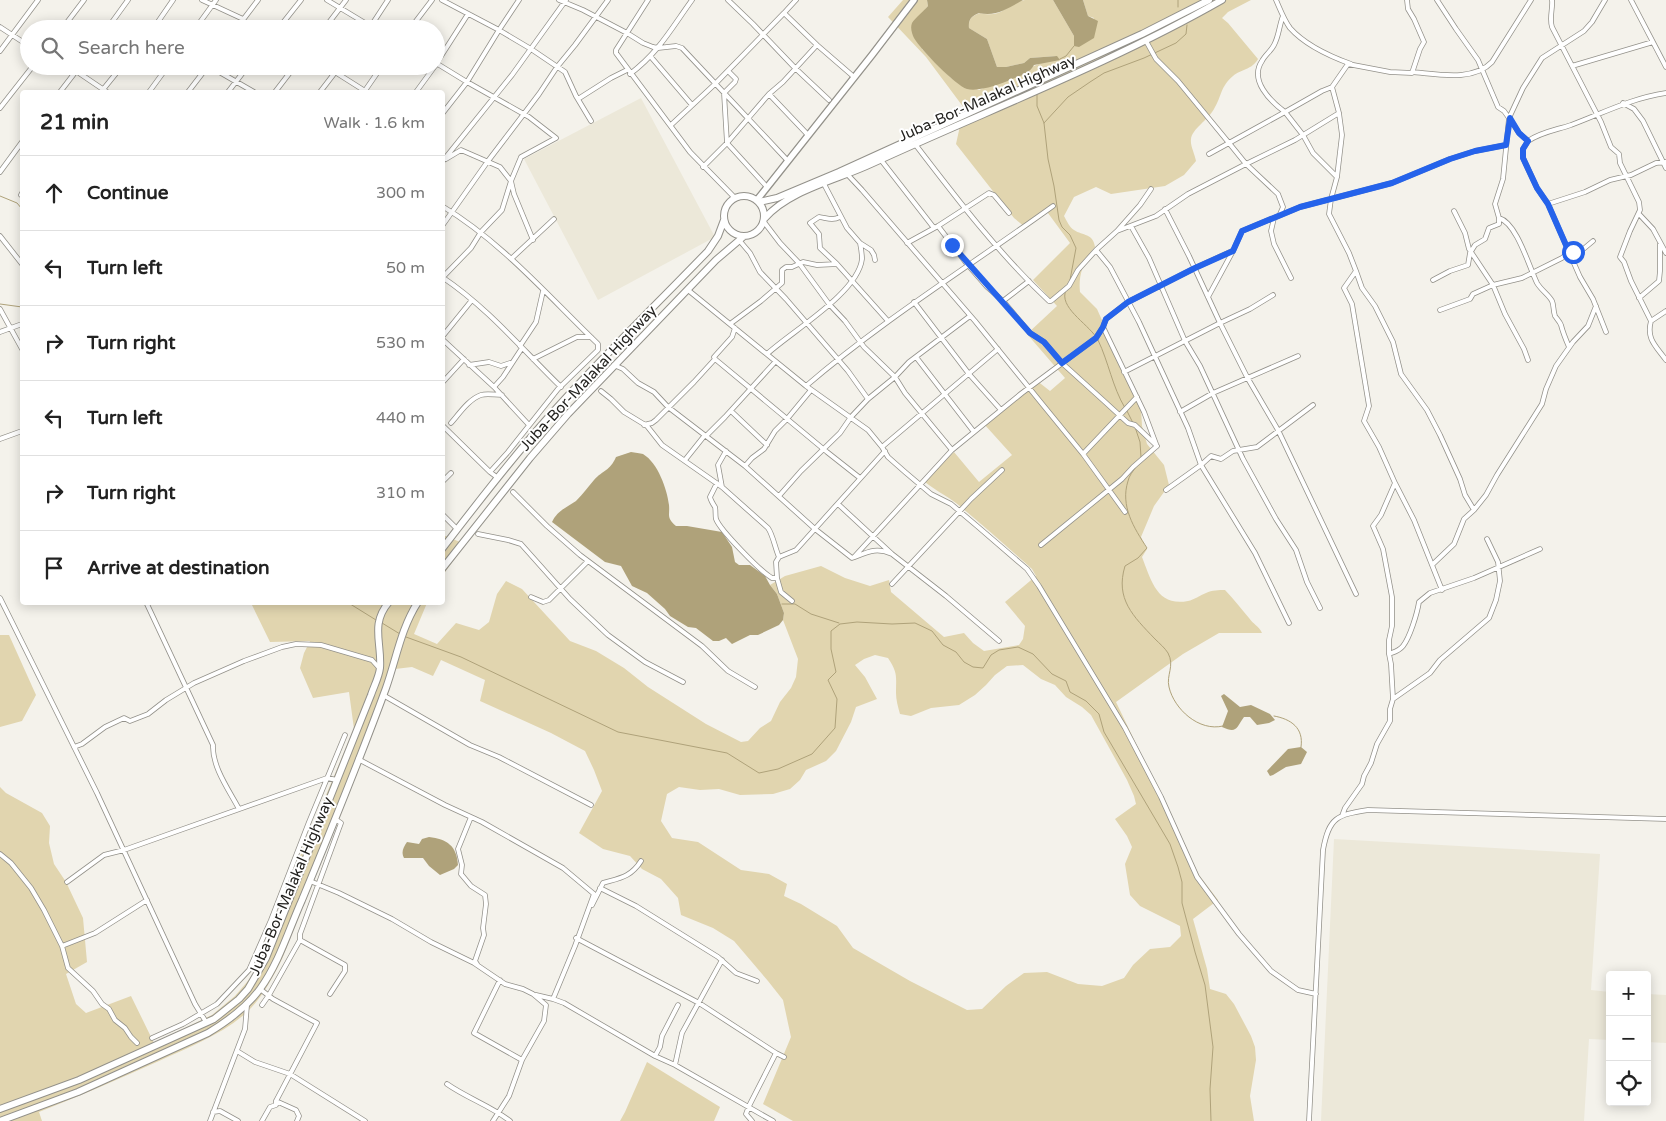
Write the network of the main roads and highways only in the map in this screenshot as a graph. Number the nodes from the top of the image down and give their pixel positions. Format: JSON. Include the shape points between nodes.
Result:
{"nodes":[{"id":1,"x":914,"y":0,"type":"edge"},
{"id":2,"x":1209,"y":0,"type":"edge"},
{"id":3,"x":1222,"y":0,"type":"edge"},
{"id":4,"x":758,"y":201,"type":"junction"},
{"id":5,"x":724,"y":220,"type":"junction"},
{"id":6,"x":764,"y":220,"type":"junction"},
{"id":7,"x":741,"y":238,"type":"junction"},
{"id":8,"x":445,"y":545,"type":"edge"},
{"id":9,"x":445,"y":566,"type":"edge"},
{"id":10,"x":387,"y":605,"type":"edge"},
{"id":11,"x":416,"y":605,"type":"edge"},
{"id":12,"x":1,"y":1108,"type":"edge"},
{"id":13,"x":0,"y":1120,"type":"edge"}],
"edges":[{"from":1,"to":4,"type":"main road"},
{"from":2,"to":4,"type":"highway","name":"Juba-Bor-Malakal Highway","via":[[1142,34],[839,172],[776,198]]},
{"from":3,"to":6,"type":"highway","name":"Juba-Bor-Malakal Highway","via":[[1146,41],[848,175],[789,198]]},
{"from":4,"to":5,"type":"highway","name":"Juba-Bor-Malakal Highway","via":[[748,196],[735,198],[725,209]]},
{"from":4,"to":6,"type":"highway"},
{"from":5,"to":7,"type":"highway","via":[[731,232]]},
{"from":5,"to":8,"type":"highway","name":"Juba-Bor-Malakal Highway","via":[[708,250],[544,422]]},
{"from":6,"to":7,"type":"highway","name":"Juba-Bor-Malakal Highway","via":[[756,232]]},
{"from":7,"to":9,"type":"highway","name":"Juba-Bor-Malakal Highway","via":[[568,414]]},
{"from":10,"to":12,"type":"highway","name":"Juba-Bor-Malakal Highway","via":[[377,626],[380,670],[372,695],[266,958],[248,989],[214,1019],[79,1080]]},
{"from":11,"to":13,"type":"highway","name":"Juba-Bor-Malakal Highway","via":[[310,881],[276,961],[260,989],[226,1023],[208,1033],[78,1092]]}]}
